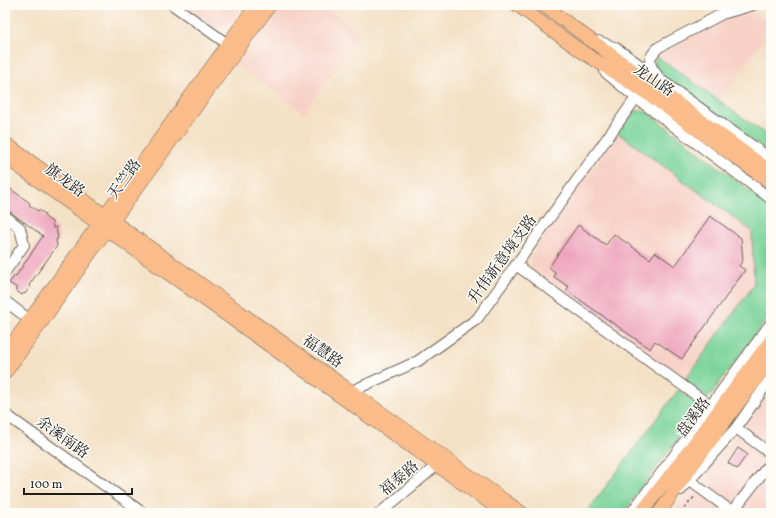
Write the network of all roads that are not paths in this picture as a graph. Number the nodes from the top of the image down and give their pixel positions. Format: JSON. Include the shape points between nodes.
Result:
{"nodes":[{"id":1,"x":173,"y":5,"type":"edge"},
{"id":2,"x":256,"y":5,"type":"edge"},
{"id":3,"x":270,"y":5,"type":"edge"},
{"id":4,"x":517,"y":5,"type":"edge"},
{"id":5,"x":543,"y":5,"type":"edge"},
{"id":6,"x":753,"y":5,"type":"edge"},
{"id":7,"x":589,"y":38,"type":"junction"},
{"id":8,"x":233,"y":48,"type":"junction"},
{"id":9,"x":581,"y":51,"type":"junction"},
{"id":10,"x":662,"y":81,"type":"junction"},
{"id":11,"x":636,"y":98,"type":"junction"},
{"id":12,"x":5,"y":143,"type":"edge"},
{"id":13,"x":5,"y":157,"type":"edge"},
{"id":14,"x":771,"y":159,"type":"edge"},
{"id":15,"x":771,"y":172,"type":"edge"},
{"id":16,"x":771,"y":183,"type":"edge"},
{"id":17,"x":771,"y":199,"type":"edge"},
{"id":18,"x":5,"y":216,"type":"edge"},
{"id":19,"x":105,"y":223,"type":"junction"},
{"id":20,"x":516,"y":265,"type":"junction"},
{"id":21,"x":5,"y":272,"type":"edge"},
{"id":22,"x":5,"y":301,"type":"edge"},
{"id":23,"x":35,"y":323,"type":"junction"},
{"id":24,"x":771,"y":323,"type":"edge"},
{"id":25,"x":771,"y":340,"type":"edge"},
{"id":26,"x":5,"y":354,"type":"edge"},
{"id":27,"x":771,"y":359,"type":"edge"},
{"id":28,"x":5,"y":373,"type":"edge"},
{"id":29,"x":771,"y":378,"type":"edge"},
{"id":30,"x":352,"y":391,"type":"junction"},
{"id":31,"x":711,"y":406,"type":"junction"},
{"id":32,"x":5,"y":414,"type":"edge"},
{"id":33,"x":736,"y":428,"type":"junction"},
{"id":34,"x":771,"y":454,"type":"edge"},
{"id":35,"x":771,"y":462,"type":"edge"},
{"id":36,"x":687,"y":463,"type":"junction"},
{"id":37,"x":437,"y":465,"type":"junction"},
{"id":38,"x":690,"y":481,"type":"junction"},
{"id":39,"x":733,"y":512,"type":"edge"},
{"id":40,"x":143,"y":513,"type":"edge"},
{"id":41,"x":380,"y":513,"type":"edge"},
{"id":42,"x":504,"y":513,"type":"edge"},
{"id":43,"x":522,"y":513,"type":"edge"},
{"id":44,"x":631,"y":513,"type":"edge"},
{"id":45,"x":641,"y":513,"type":"edge"},
{"id":46,"x":660,"y":513,"type":"edge"}],
"edges":[{"from":1,"to":8,"type":"street"},
{"from":2,"to":8,"type":"main road","name":"天竺路"},
{"from":3,"to":8,"type":"main road","name":"天竺路"},
{"from":4,"to":9,"type":"main road","name":"龙山路"},
{"from":5,"to":7,"type":"main road","name":"龙山路"},
{"from":6,"to":10,"type":"street","via":[[722,14],[659,47],[652,53],[650,64]]},
{"from":7,"to":10,"type":"street","via":[[616,48]]},
{"from":7,"to":15,"type":"main road","name":"龙山路"},
{"from":8,"to":19,"type":"main road","name":"天竺路"},
{"from":9,"to":11,"type":"street"},
{"from":9,"to":16,"type":"main road","name":"龙山路","via":[[651,96]]},
{"from":10,"to":14,"type":"street"},
{"from":11,"to":17,"type":"street"},
{"from":11,"to":20,"type":"street","name":"升伟新意境支路"},
{"from":12,"to":19,"type":"main road"},
{"from":13,"to":19,"type":"main road","name":"旗龙路"},
{"from":18,"to":21,"type":"street","via":[[20,228],[24,245]]},
{"from":19,"to":23,"type":"main road","name":"天竺路"},
{"from":19,"to":30,"type":"main road","name":"福慧路"},
{"from":19,"to":37,"type":"main road","name":"福慧路"},
{"from":20,"to":30,"type":"street","name":"升伟新意境支路","via":[[477,319],[418,361]]},
{"from":20,"to":31,"type":"street"},
{"from":22,"to":23,"type":"street"},
{"from":23,"to":26,"type":"main road","name":"天竺路"},
{"from":23,"to":28,"type":"main road","name":"天竺路"},
{"from":24,"to":31,"type":"street"},
{"from":25,"to":36,"type":"main road","name":"盘溪路"},
{"from":27,"to":36,"type":"main road","name":"盘溪路"},
{"from":29,"to":33,"type":"street"},
{"from":30,"to":43,"type":"main road","name":"福慧路"},
{"from":31,"to":44,"type":"street"},
{"from":32,"to":40,"type":"street","name":"余溪南路"},
{"from":33,"to":34,"type":"street"},
{"from":33,"to":38,"type":"street"},
{"from":35,"to":39,"type":"street"},
{"from":36,"to":45,"type":"main road","name":"盘溪路"},
{"from":36,"to":46,"type":"main road","name":"盘溪路"},
{"from":37,"to":41,"type":"street","name":"福泰路"},
{"from":37,"to":42,"type":"main road","name":"福慧路"},
{"from":38,"to":39,"type":"street"},
{"from":38,"to":46,"type":"street"}]}
